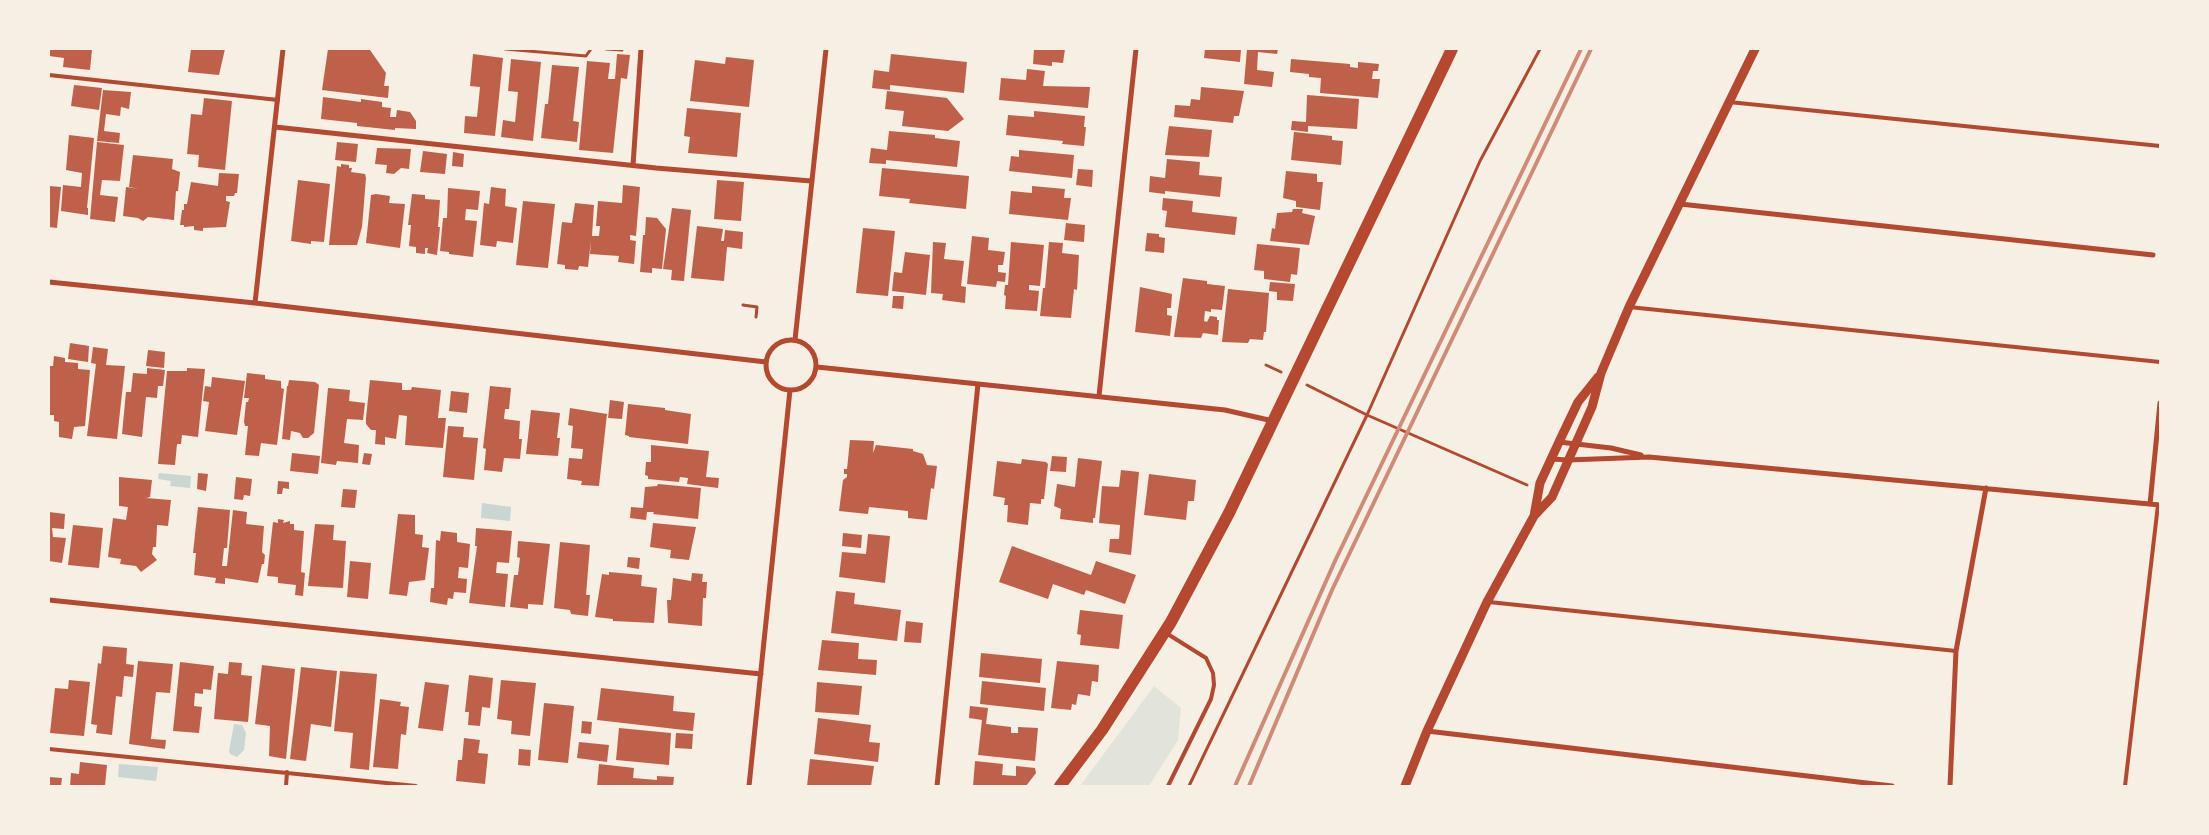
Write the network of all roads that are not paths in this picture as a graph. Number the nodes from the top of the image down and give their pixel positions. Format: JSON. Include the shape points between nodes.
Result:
{"nodes":[{"id":1,"x":283,"y":49,"type":"edge"},
{"id":2,"x":642,"y":49,"type":"edge"},
{"id":3,"x":826,"y":49,"type":"edge"},
{"id":4,"x":1136,"y":49,"type":"edge"},
{"id":5,"x":1452,"y":49,"type":"edge"},
{"id":6,"x":1754,"y":49,"type":"edge"},
{"id":7,"x":49,"y":74,"type":"edge"},
{"id":8,"x":278,"y":100,"type":"junction"},
{"id":9,"x":1729,"y":102,"type":"junction"},
{"id":10,"x":275,"y":127,"type":"junction"},
{"id":11,"x":2160,"y":146,"type":"edge"},
{"id":12,"x":633,"y":165,"type":"junction"},
{"id":13,"x":810,"y":180,"type":"junction"},
{"id":14,"x":1680,"y":204,"type":"junction"},
{"id":15,"x":2154,"y":255,"type":"dead end"},
{"id":16,"x":49,"y":282,"type":"edge"},
{"id":17,"x":256,"y":303,"type":"junction"},
{"id":18,"x":1629,"y":307,"type":"junction"},
{"id":19,"x":795,"y":340,"type":"junction"},
{"id":20,"x":766,"y":362,"type":"junction"},
{"id":21,"x":2160,"y":362,"type":"edge"},
{"id":22,"x":817,"y":367,"type":"junction"},
{"id":23,"x":1601,"y":373,"type":"junction"},
{"id":24,"x":978,"y":384,"type":"junction"},
{"id":25,"x":790,"y":390,"type":"junction"},
{"id":26,"x":1099,"y":396,"type":"junction"},
{"id":27,"x":2160,"y":404,"type":"edge"},
{"id":28,"x":1273,"y":421,"type":"junction"},
{"id":29,"x":1559,"y":442,"type":"junction"},
{"id":30,"x":1576,"y":444,"type":"junction"},
{"id":31,"x":1649,"y":457,"type":"junction"},
{"id":32,"x":1551,"y":459,"type":"junction"},
{"id":33,"x":1568,"y":460,"type":"junction"},
{"id":34,"x":1986,"y":488,"type":"junction"},
{"id":35,"x":2150,"y":504,"type":"junction"},
{"id":36,"x":2159,"y":505,"type":"edge"},
{"id":37,"x":1534,"y":516,"type":"junction"},
{"id":38,"x":49,"y":600,"type":"edge"},
{"id":39,"x":1487,"y":602,"type":"junction"},
{"id":40,"x":1165,"y":633,"type":"junction"},
{"id":41,"x":1956,"y":651,"type":"junction"},
{"id":42,"x":762,"y":674,"type":"junction"},
{"id":43,"x":1427,"y":731,"type":"junction"},
{"id":44,"x":49,"y":749,"type":"edge"},
{"id":45,"x":287,"y":772,"type":"junction"},
{"id":46,"x":286,"y":786,"type":"edge"},
{"id":47,"x":416,"y":786,"type":"edge"},
{"id":48,"x":749,"y":786,"type":"edge"},
{"id":49,"x":937,"y":786,"type":"edge"},
{"id":50,"x":1060,"y":786,"type":"edge"},
{"id":51,"x":1168,"y":786,"type":"edge"},
{"id":52,"x":1404,"y":786,"type":"edge"},
{"id":53,"x":1892,"y":786,"type":"edge"},
{"id":54,"x":1950,"y":786,"type":"edge"},
{"id":55,"x":2125,"y":786,"type":"edge"}],
"edges":[{"from":1,"to":8,"type":"street"},
{"from":2,"to":12,"type":"street"},
{"from":3,"to":13,"type":"street"},
{"from":4,"to":26,"type":"street"},
{"from":5,"to":28,"type":"main road"},
{"from":6,"to":9,"type":"street"},
{"from":7,"to":8,"type":"lane"},
{"from":8,"to":10,"type":"street"},
{"from":9,"to":11,"type":"lane"},
{"from":9,"to":14,"type":"street"},
{"from":10,"to":12,"type":"street"},
{"from":10,"to":17,"type":"street"},
{"from":12,"to":13,"type":"street"},
{"from":13,"to":19,"type":"street"},
{"from":14,"to":15,"type":"street"},
{"from":14,"to":18,"type":"street"},
{"from":16,"to":17,"type":"street"},
{"from":17,"to":20,"type":"street"},
{"from":18,"to":21,"type":"lane"},
{"from":18,"to":23,"type":"street"},
{"from":19,"to":20,"type":"street","via":[[773,348]]},
{"from":19,"to":22,"type":"street","via":[[813,352]]},
{"from":20,"to":25,"type":"street","via":[[772,382]]},
{"from":22,"to":24,"type":"street"},
{"from":22,"to":25,"type":"street","via":[[806,386]]},
{"from":23,"to":29,"type":"street","via":[[1578,402]]},
{"from":23,"to":30,"type":"street","via":[[1592,407]]},
{"from":24,"to":26,"type":"street"},
{"from":24,"to":49,"type":"street"},
{"from":25,"to":42,"type":"street"},
{"from":26,"to":28,"type":"street","via":[[1226,410]]},
{"from":27,"to":35,"type":"street"},
{"from":28,"to":40,"type":"main road","via":[[1229,513]]},
{"from":29,"to":30,"type":"street"},
{"from":29,"to":32,"type":"street"},
{"from":30,"to":31,"type":"street"},
{"from":30,"to":33,"type":"street"},
{"from":31,"to":33,"type":"street"},
{"from":31,"to":34,"type":"street"},
{"from":32,"to":33,"type":"street"},
{"from":32,"to":37,"type":"street"},
{"from":33,"to":37,"type":"street","via":[[1552,497]]},
{"from":34,"to":35,"type":"street"},
{"from":34,"to":41,"type":"street"},
{"from":35,"to":36,"type":"street"},
{"from":36,"to":55,"type":"lane"},
{"from":37,"to":39,"type":"street"},
{"from":38,"to":42,"type":"street"},
{"from":39,"to":41,"type":"lane"},
{"from":39,"to":43,"type":"street"},
{"from":40,"to":50,"type":"main road","via":[[1102,730]]},
{"from":40,"to":51,"type":"lane","via":[[1206,658],[1214,685],[1211,699]]},
{"from":41,"to":54,"type":"street"},
{"from":42,"to":48,"type":"street"},
{"from":43,"to":52,"type":"street"},
{"from":43,"to":53,"type":"street"},
{"from":44,"to":45,"type":"lane"},
{"from":45,"to":46,"type":"lane"},
{"from":45,"to":47,"type":"lane"}]}
